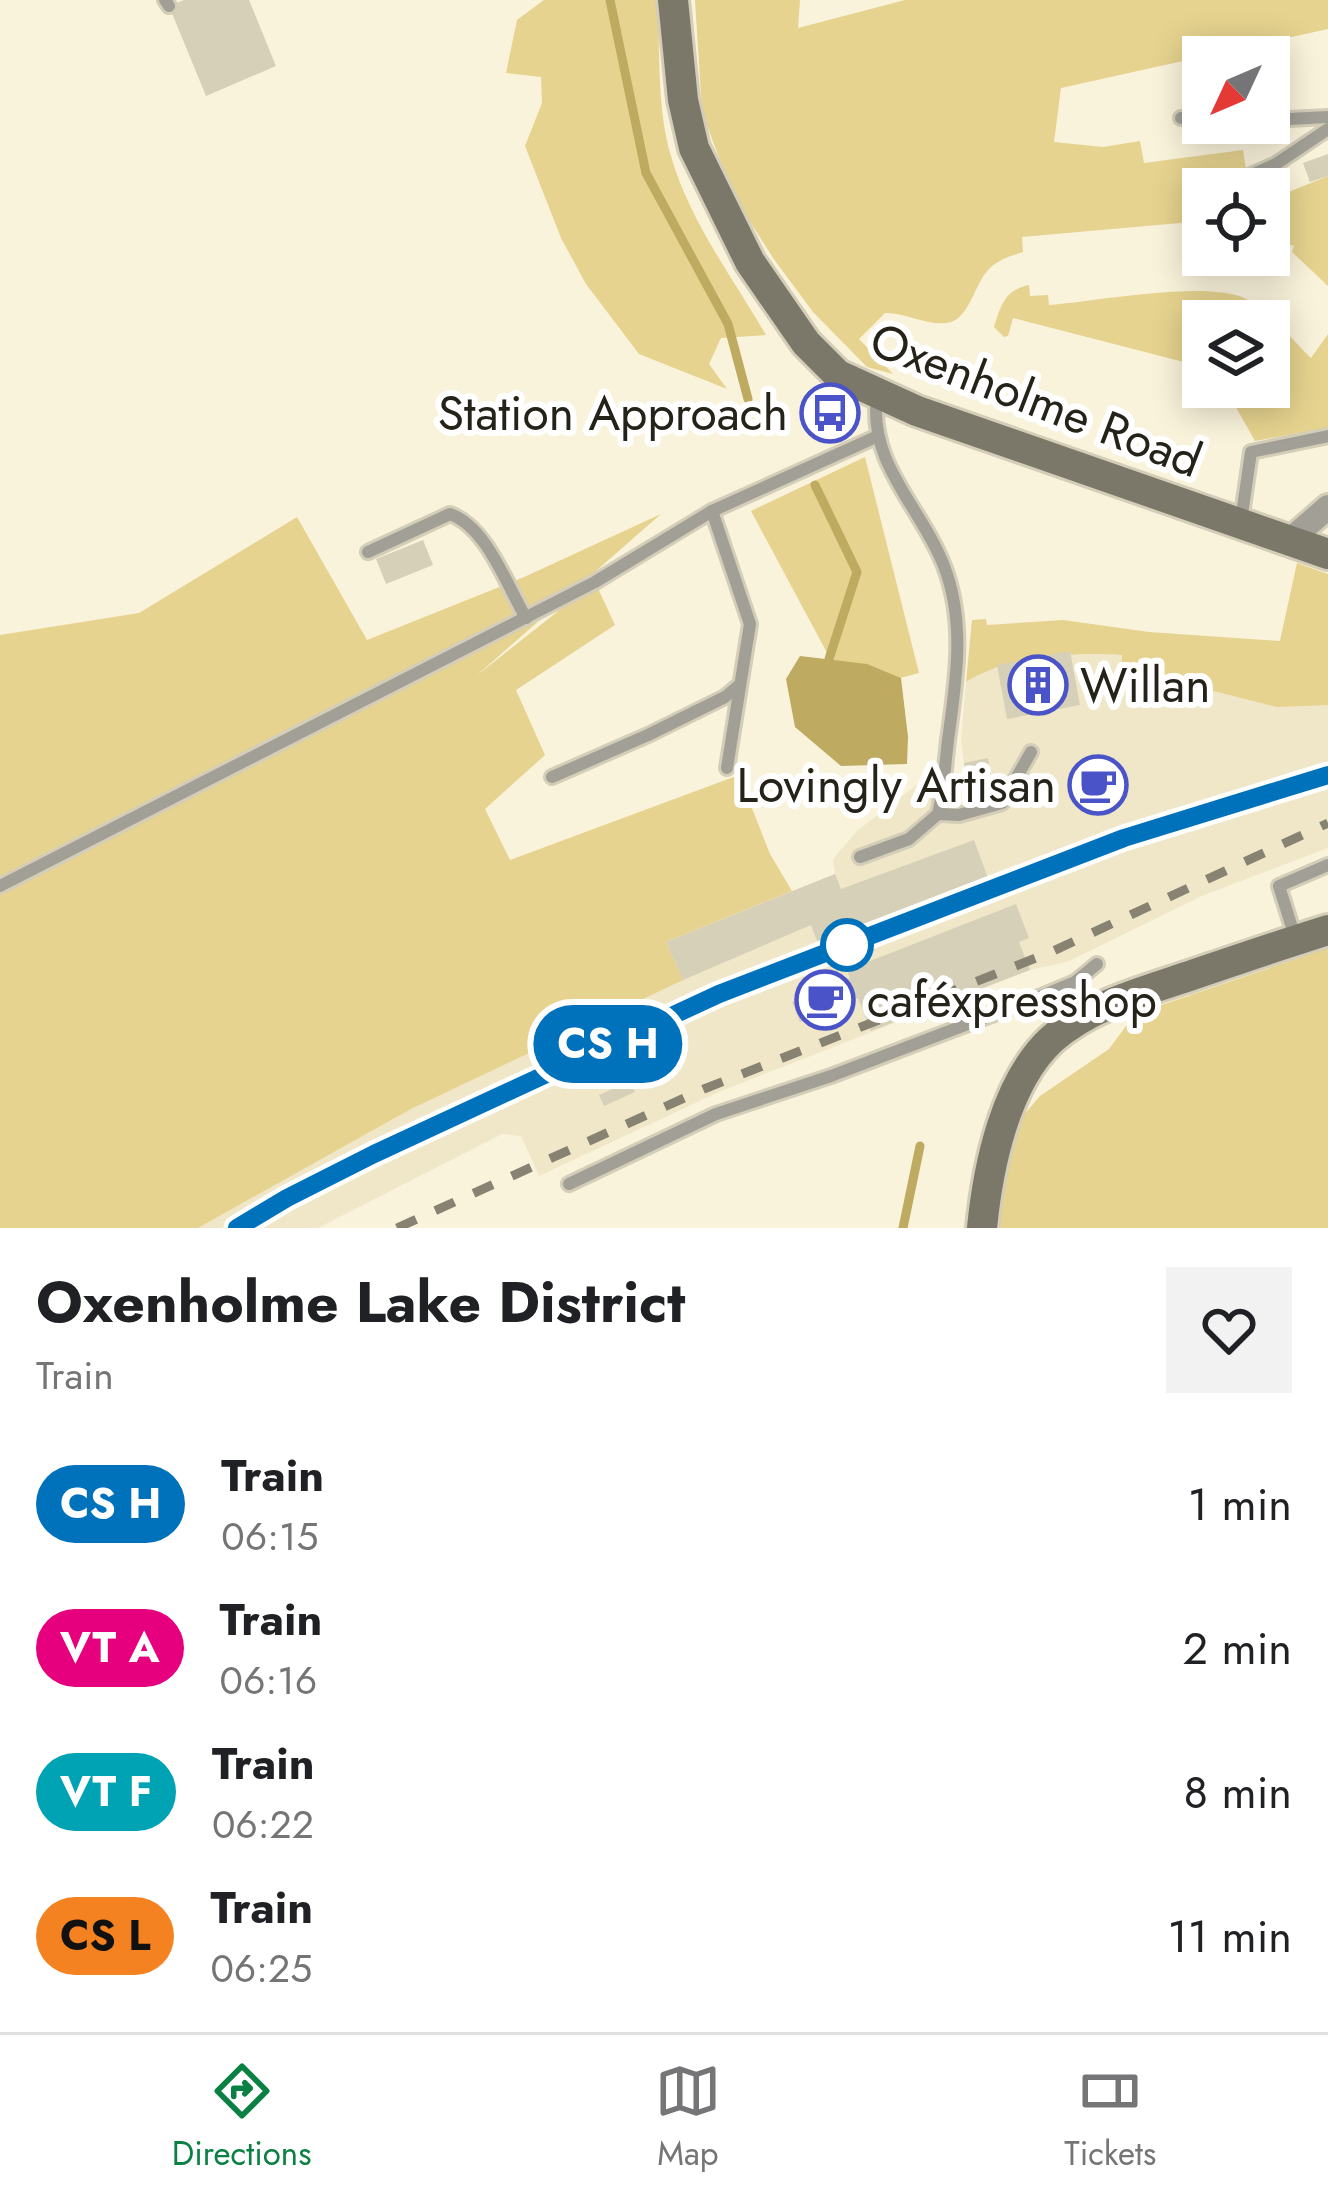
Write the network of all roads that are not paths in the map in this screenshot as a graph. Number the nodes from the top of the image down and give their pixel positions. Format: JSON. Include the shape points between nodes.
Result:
{"nodes":[{"id":1,"x":673,"y":0,"type":"edge"},
{"id":2,"x":1328,"y":117,"type":"edge"},
{"id":3,"x":1290,"y":120,"type":"edge"},
{"id":4,"x":1328,"y":129,"type":"edge"},
{"id":5,"x":1267,"y":168,"type":"edge"},
{"id":6,"x":877,"y":396,"type":"junction"},
{"id":7,"x":878,"y":436,"type":"junction"},
{"id":8,"x":1328,"y":436,"type":"edge"},
{"id":9,"x":1328,"y":507,"type":"edge"},
{"id":10,"x":712,"y":511,"type":"junction"},
{"id":11,"x":1240,"y":524,"type":"junction"},
{"id":12,"x":1289,"y":541,"type":"junction"},
{"id":13,"x":368,"y":552,"type":"dead end"},
{"id":14,"x":1328,"y":554,"type":"edge"},
{"id":15,"x":526,"y":618,"type":"junction"},
{"id":16,"x":738,"y":686,"type":"junction"},
{"id":17,"x":1031,"y":752,"type":"dead end"},
{"id":18,"x":727,"y":768,"type":"dead end"},
{"id":19,"x":552,"y":777,"type":"dead end"},
{"id":20,"x":938,"y":814,"type":"junction"},
{"id":21,"x":860,"y":857,"type":"dead end"},
{"id":22,"x":1328,"y":865,"type":"edge"},
{"id":23,"x":0,"y":886,"type":"edge"},
{"id":24,"x":1328,"y":930,"type":"edge"},
{"id":25,"x":1296,"y":940,"type":"junction"},
{"id":26,"x":1097,"y":964,"type":"dead end"},
{"id":27,"x":569,"y":1184,"type":"dead end"},
{"id":28,"x":982,"y":1228,"type":"edge"}],
"edges":[{"from":1,"to":6,"type":"main road","name":"Oxenholme Road","via":[[694,148],[750,262],[821,361]]},
{"from":2,"to":3,"type":"lane"},
{"from":4,"to":5,"type":"lane"},
{"from":6,"to":7,"type":"lane"},
{"from":6,"to":11,"type":"main road","name":"Oxenholme Road"},
{"from":7,"to":10,"type":"lane"},
{"from":7,"to":20,"type":"lane","via":[[944,564],[958,618]]},
{"from":8,"to":11,"type":"lane","via":[[1251,452]]},
{"from":9,"to":12,"type":"street"},
{"from":10,"to":15,"type":"lane"},
{"from":10,"to":16,"type":"lane","via":[[750,624]]},
{"from":11,"to":12,"type":"main road","name":"Oxenholme Road"},
{"from":12,"to":14,"type":"main road","name":"Oxenholme Road"},
{"from":13,"to":15,"type":"lane","via":[[450,514],[462,518]]},
{"from":15,"to":23,"type":"lane"},
{"from":16,"to":18,"type":"lane"},
{"from":16,"to":19,"type":"lane"},
{"from":17,"to":20,"type":"lane","via":[[1002,803]]},
{"from":20,"to":21,"type":"lane","via":[[909,839]]},
{"from":22,"to":25,"type":"lane","via":[[1279,886]]},
{"from":24,"to":25,"type":"main road"},
{"from":25,"to":28,"type":"main road","via":[[1126,998],[1052,1040],[1013,1099]]},
{"from":26,"to":27,"type":"lane","via":[[1039,998],[716,1114]]}]}
